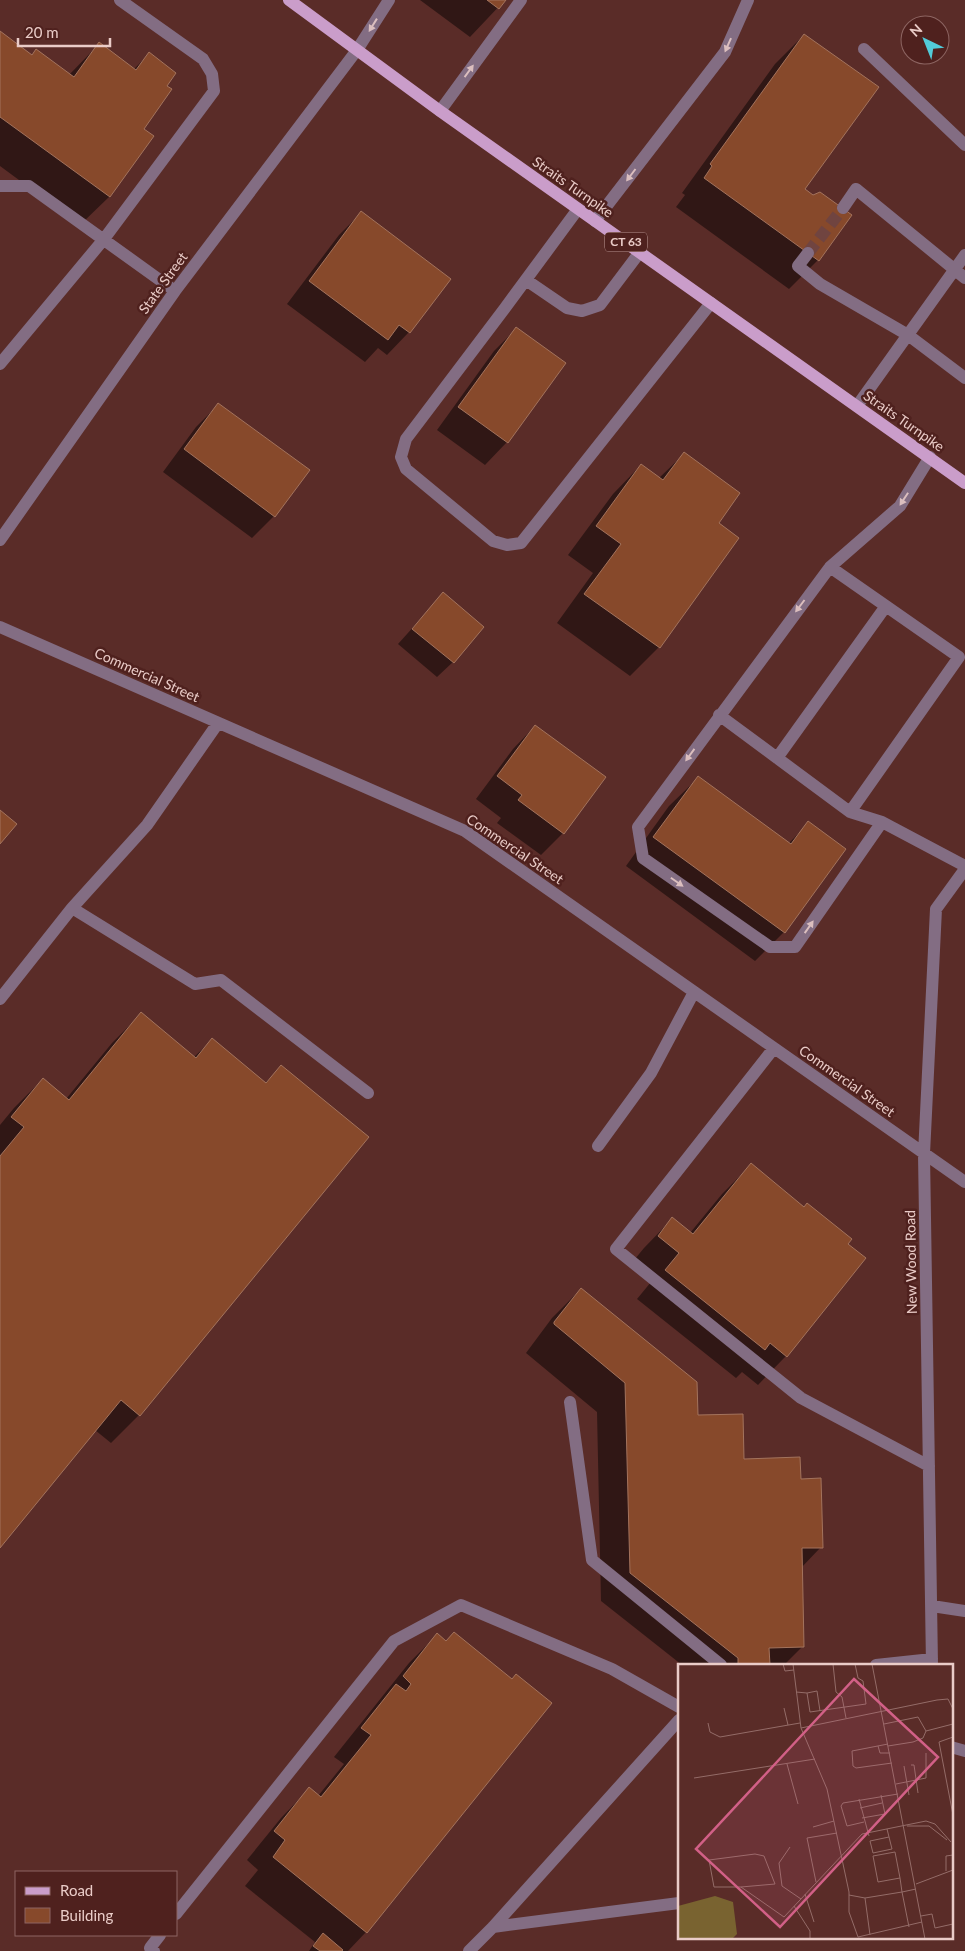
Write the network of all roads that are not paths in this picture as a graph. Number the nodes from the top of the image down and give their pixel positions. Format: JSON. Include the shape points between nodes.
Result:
{"nodes":[{"id":1,"x":120,"y":0,"type":"edge"},
{"id":2,"x":289,"y":0,"type":"edge"},
{"id":3,"x":389,"y":0,"type":"edge"},
{"id":4,"x":521,"y":0,"type":"edge"},
{"id":5,"x":748,"y":0,"type":"edge"},
{"id":6,"x":864,"y":49,"type":"dead end"},
{"id":7,"x":357,"y":50,"type":"junction"},
{"id":8,"x":440,"y":111,"type":"junction"},
{"id":9,"x":965,"y":144,"type":"edge"},
{"id":10,"x":0,"y":186,"type":"edge"},
{"id":11,"x":578,"y":208,"type":"junction"},
{"id":12,"x":843,"y":208,"type":"tunnel mouth"},
{"id":13,"x":595,"y":221,"type":"junction"},
{"id":14,"x":104,"y":239,"type":"junction"},
{"id":15,"x":640,"y":252,"type":"junction"},
{"id":16,"x":808,"y":253,"type":"tunnel mouth"},
{"id":17,"x":965,"y":255,"type":"edge"},
{"id":18,"x":954,"y":270,"type":"junction"},
{"id":19,"x":965,"y":278,"type":"edge"},
{"id":20,"x":526,"y":280,"type":"junction"},
{"id":21,"x":175,"y":291,"type":"junction"},
{"id":22,"x":711,"y":303,"type":"junction"},
{"id":23,"x":908,"y":335,"type":"junction"},
{"id":24,"x":0,"y":364,"type":"edge"},
{"id":25,"x":965,"y":378,"type":"edge"},
{"id":26,"x":857,"y":406,"type":"junction"},
{"id":27,"x":930,"y":458,"type":"junction"},
{"id":28,"x":965,"y":483,"type":"edge"},
{"id":29,"x":0,"y":540,"type":"edge"},
{"id":30,"x":830,"y":567,"type":"junction"},
{"id":31,"x":886,"y":606,"type":"junction"},
{"id":32,"x":0,"y":627,"type":"edge"},
{"id":33,"x":719,"y":716,"type":"junction"},
{"id":34,"x":218,"y":723,"type":"junction"},
{"id":35,"x":777,"y":758,"type":"junction"},
{"id":36,"x":850,"y":812,"type":"junction"},
{"id":37,"x":882,"y":822,"type":"junction"},
{"id":38,"x":965,"y":867,"type":"edge"},
{"id":39,"x":72,"y":908,"type":"junction"},
{"id":40,"x":694,"y":992,"type":"junction"},
{"id":41,"x":0,"y":1000,"type":"edge"},
{"id":42,"x":774,"y":1048,"type":"junction"},
{"id":43,"x":368,"y":1092,"type":"dead end"},
{"id":44,"x":598,"y":1146,"type":"dead end"},
{"id":45,"x":924,"y":1154,"type":"junction"},
{"id":46,"x":965,"y":1182,"type":"edge"},
{"id":47,"x":570,"y":1402,"type":"dead end"},
{"id":48,"x":929,"y":1466,"type":"junction"},
{"id":49,"x":932,"y":1606,"type":"junction"},
{"id":50,"x":965,"y":1611,"type":"edge"},
{"id":51,"x":932,"y":1662,"type":"edge"},
{"id":52,"x":720,"y":1664,"type":"edge"},
{"id":53,"x":895,"y":1664,"type":"edge"},
{"id":54,"x":678,"y":1707,"type":"edge"},
{"id":55,"x":678,"y":1721,"type":"edge"},
{"id":56,"x":952,"y":1747,"type":"edge"},
{"id":57,"x":965,"y":1751,"type":"edge"},
{"id":58,"x":678,"y":1903,"type":"edge"},
{"id":59,"x":178,"y":1911,"type":"edge"},
{"id":60,"x":493,"y":1927,"type":"junction"},
{"id":61,"x":159,"y":1936,"type":"edge"},
{"id":62,"x":154,"y":1951,"type":"edge"},
{"id":63,"x":469,"y":1951,"type":"edge"}],
"edges":[{"from":1,"to":14,"type":"street","via":[[203,59],[212,74],[214,91]]},
{"from":2,"to":7,"type":"main road","name":"Straits Turnpike","number":"CT 63"},
{"from":3,"to":7,"type":"street","name":"State Street","one_way":true},
{"from":8,"to":4,"type":"street","one_way":true},
{"from":5,"to":13,"type":"street","one_way":true,"via":[[725,52]]},
{"from":6,"to":9,"type":"street"},
{"from":7,"to":8,"type":"main road","name":"Straits Turnpike","number":"CT 63"},
{"from":7,"to":21,"type":"street","name":"State Street"},
{"from":8,"to":11,"type":"main road","name":"Straits Turnpike","number":"CT 63"},
{"from":10,"to":14,"type":"street","via":[[29,186]]},
{"from":11,"to":13,"type":"main road","name":"Straits Turnpike","number":"CT 63"},
{"from":11,"to":20,"type":"street"},
{"from":12,"to":18,"type":"street","via":[[856,189]]},
{"from":13,"to":15,"type":"main road","name":"Straits Turnpike","number":"CT 63"},
{"from":14,"to":21,"type":"street"},
{"from":14,"to":24,"type":"street"},
{"from":15,"to":20,"type":"street","via":[[600,305],[582,311],[567,308]]},
{"from":15,"to":22,"type":"main road","name":"Straits Turnpike","number":"CT 63"},
{"from":16,"to":23,"type":"street","via":[[798,266],[820,284]]},
{"from":17,"to":18,"type":"street"},
{"from":18,"to":19,"type":"street"},
{"from":18,"to":23,"type":"street"},
{"from":20,"to":22,"type":"street","via":[[406,439],[401,457],[406,469],[493,541],[506,545],[521,543]]},
{"from":21,"to":29,"type":"street","name":"State Street"},
{"from":22,"to":26,"type":"main road","name":"Straits Turnpike","number":"CT 63"},
{"from":23,"to":25,"type":"street"},
{"from":23,"to":26,"type":"street"},
{"from":26,"to":27,"type":"main road","name":"Straits Turnpike","number":"CT 63"},
{"from":27,"to":28,"type":"main road","name":"Straits Turnpike","number":"CT 63"},
{"from":27,"to":30,"type":"street","one_way":true,"via":[[900,506]]},
{"from":30,"to":31,"type":"street"},
{"from":30,"to":33,"type":"street","one_way":true},
{"from":31,"to":35,"type":"street"},
{"from":31,"to":36,"type":"street","via":[[959,656]]},
{"from":32,"to":34,"type":"street","name":"Commercial Street"},
{"from":33,"to":35,"type":"street"},
{"from":33,"to":37,"type":"street","one_way":true,"via":[[638,827],[643,858],[770,947],[795,947]]},
{"from":34,"to":39,"type":"street","via":[[147,825]]},
{"from":34,"to":40,"type":"street","name":"Commercial Street","via":[[465,831]]},
{"from":35,"to":36,"type":"street"},
{"from":36,"to":37,"type":"street"},
{"from":37,"to":38,"type":"street"},
{"from":38,"to":45,"type":"street","name":"New Wood Road","via":[[936,909]]},
{"from":39,"to":41,"type":"street"},
{"from":39,"to":43,"type":"street","via":[[195,984],[221,980]]},
{"from":40,"to":42,"type":"street","name":"Commercial Street"},
{"from":40,"to":44,"type":"street","via":[[651,1073]]},
{"from":42,"to":45,"type":"street","name":"Commercial Street"},
{"from":42,"to":48,"type":"street","via":[[616,1249],[801,1398]]},
{"from":45,"to":46,"type":"street","name":"Commercial Street"},
{"from":45,"to":48,"type":"street","name":"New Wood Road"},
{"from":47,"to":52,"type":"street","via":[[592,1560]]},
{"from":48,"to":49,"type":"street","name":"New Wood Road"},
{"from":49,"to":50,"type":"street"},
{"from":49,"to":51,"type":"street","name":"New Wood Road"},
{"from":51,"to":53,"type":"street"},
{"from":54,"to":59,"type":"street","via":[[612,1669],[461,1605],[394,1641]]},
{"from":55,"to":60,"type":"street"},
{"from":56,"to":57,"type":"street"},
{"from":58,"to":60,"type":"street"},
{"from":60,"to":63,"type":"street"},
{"from":61,"to":62,"type":"street","via":[[150,1948]]}]}
